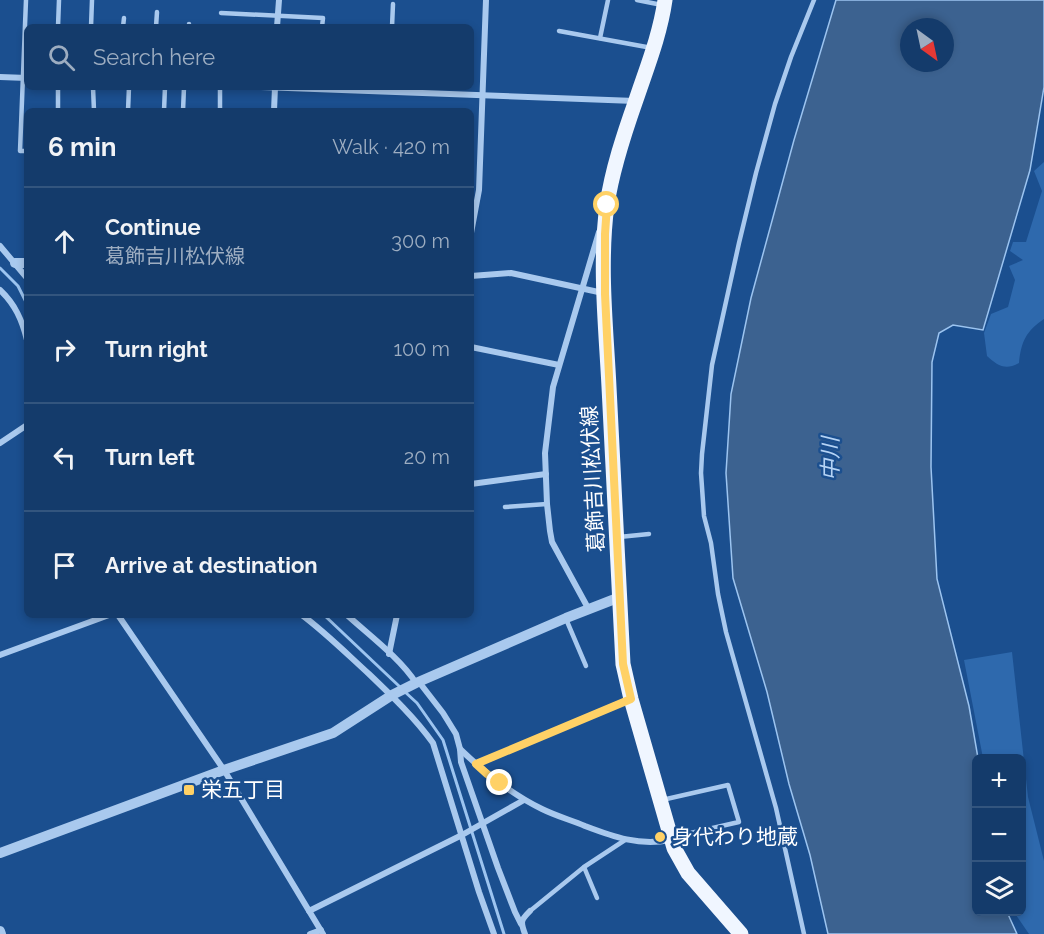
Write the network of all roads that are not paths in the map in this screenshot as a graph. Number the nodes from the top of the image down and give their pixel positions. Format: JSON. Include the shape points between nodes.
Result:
{"nodes":[{"id":1,"x":26,"y":0,"type":"edge"},
{"id":2,"x":59,"y":0,"type":"edge"},
{"id":3,"x":92,"y":0,"type":"edge"},
{"id":4,"x":279,"y":0,"type":"edge"},
{"id":5,"x":486,"y":0,"type":"edge"},
{"id":6,"x":608,"y":0,"type":"edge"},
{"id":7,"x":637,"y":0,"type":"edge"},
{"id":8,"x":814,"y":0,"type":"edge"},
{"id":9,"x":665,"y":3,"type":"edge"},
{"id":10,"x":393,"y":4,"type":"dead end"},
{"id":11,"x":157,"y":12,"type":"dead end"},
{"id":12,"x":221,"y":13,"type":"dead end"},
{"id":13,"x":278,"y":16,"type":"junction"},
{"id":14,"x":124,"y":18,"type":"dead end"},
{"id":15,"x":26,"y":24,"type":"edge"},
{"id":16,"x":58,"y":24,"type":"edge"},
{"id":17,"x":91,"y":24,"type":"edge"},
{"id":18,"x":123,"y":24,"type":"edge"},
{"id":19,"x":156,"y":24,"type":"edge"},
{"id":20,"x":278,"y":24,"type":"edge"},
{"id":21,"x":322,"y":24,"type":"edge"},
{"id":22,"x":392,"y":24,"type":"edge"},
{"id":23,"x":559,"y":31,"type":"dead end"},
{"id":24,"x":600,"y":38,"type":"junction"},
{"id":25,"x":654,"y":48,"type":"junction"},
{"id":26,"x":0,"y":77,"type":"edge"},
{"id":27,"x":24,"y":78,"type":"edge"},
{"id":28,"x":24,"y":90,"type":"edge"},
{"id":29,"x":58,"y":90,"type":"edge"},
{"id":30,"x":93,"y":90,"type":"edge"},
{"id":31,"x":129,"y":90,"type":"edge"},
{"id":32,"x":165,"y":90,"type":"edge"},
{"id":33,"x":184,"y":90,"type":"edge"},
{"id":34,"x":220,"y":90,"type":"edge"},
{"id":35,"x":275,"y":90,"type":"edge"},
{"id":36,"x":405,"y":90,"type":"edge"},
{"id":37,"x":483,"y":95,"type":"junction"},
{"id":38,"x":635,"y":101,"type":"junction"},
{"id":39,"x":58,"y":108,"type":"edge"},
{"id":40,"x":93,"y":108,"type":"edge"},
{"id":41,"x":128,"y":108,"type":"edge"},
{"id":42,"x":164,"y":108,"type":"edge"},
{"id":43,"x":183,"y":108,"type":"edge"},
{"id":44,"x":220,"y":108,"type":"edge"},
{"id":45,"x":274,"y":108,"type":"edge"},
{"id":46,"x":24,"y":152,"type":"edge"},
{"id":47,"x":607,"y":205,"type":"junction"},
{"id":48,"x":474,"y":216,"type":"edge"},
{"id":49,"x":0,"y":246,"type":"edge"},
{"id":50,"x":15,"y":263,"type":"junction"},
{"id":51,"x":24,"y":263,"type":"edge"},
{"id":52,"x":24,"y":274,"type":"edge"},
{"id":53,"x":474,"y":276,"type":"edge"},
{"id":54,"x":581,"y":289,"type":"junction"},
{"id":55,"x":0,"y":290,"type":"edge"},
{"id":56,"x":605,"y":294,"type":"junction"},
{"id":57,"x":24,"y":330,"type":"edge"},
{"id":58,"x":474,"y":348,"type":"edge"},
{"id":59,"x":559,"y":365,"type":"junction"},
{"id":60,"x":24,"y":427,"type":"edge"},
{"id":61,"x":0,"y":443,"type":"edge"},
{"id":62,"x":546,"y":474,"type":"junction"},
{"id":63,"x":474,"y":484,"type":"edge"},
{"id":64,"x":547,"y":504,"type":"junction"},
{"id":65,"x":505,"y":507,"type":"dead end"},
{"id":66,"x":649,"y":534,"type":"dead end"},
{"id":67,"x":617,"y":537,"type":"junction"},
{"id":68,"x":620,"y":597,"type":"junction"},
{"id":69,"x":588,"y":608,"type":"junction"},
{"id":70,"x":101,"y":618,"type":"edge"},
{"id":71,"x":120,"y":618,"type":"edge"},
{"id":72,"x":306,"y":618,"type":"edge"},
{"id":73,"x":350,"y":618,"type":"edge"},
{"id":74,"x":396,"y":618,"type":"edge"},
{"id":75,"x":566,"y":618,"type":"junction"},
{"id":76,"x":390,"y":654,"type":"junction"},
{"id":77,"x":0,"y":656,"type":"edge"},
{"id":78,"x":586,"y":666,"type":"dead end"},
{"id":79,"x":418,"y":683,"type":"junction"},
{"id":80,"x":392,"y":695,"type":"junction"},
{"id":81,"x":631,"y":699,"type":"junction"},
{"id":82,"x":460,"y":749,"type":"junction"},
{"id":83,"x":476,"y":764,"type":"junction"},
{"id":84,"x":224,"y":770,"type":"junction"},
{"id":85,"x":524,"y":800,"type":"junction"},
{"id":86,"x":661,"y":800,"type":"junction"},
{"id":87,"x":482,"y":824,"type":"junction"},
{"id":88,"x":462,"y":835,"type":"junction"},
{"id":89,"x":670,"y":839,"type":"junction"},
{"id":90,"x":626,"y":840,"type":"junction"},
{"id":91,"x":0,"y":853,"type":"edge"},
{"id":92,"x":585,"y":867,"type":"junction"},
{"id":93,"x":597,"y":898,"type":"dead end"},
{"id":94,"x":530,"y":910,"type":"joint"},
{"id":95,"x":309,"y":911,"type":"junction"},
{"id":96,"x":521,"y":924,"type":"junction"},
{"id":97,"x":322,"y":932,"type":"edge"},
{"id":98,"x":310,"y":934,"type":"edge"},
{"id":99,"x":494,"y":934,"type":"edge"},
{"id":100,"x":525,"y":934,"type":"edge"},
{"id":101,"x":741,"y":934,"type":"edge"},
{"id":102,"x":804,"y":934,"type":"edge"}],
"edges":[{"from":1,"to":15,"type":"lane"},
{"from":2,"to":16,"type":"lane"},
{"from":3,"to":17,"type":"lane"},
{"from":4,"to":13,"type":"street"},
{"from":5,"to":37,"type":"street"},
{"from":6,"to":24,"type":"lane"},
{"from":7,"to":9,"type":"lane"},
{"from":8,"to":102,"type":"lane","via":[[775,104],[751,193],[712,365],[701,473],[704,516],[726,632],[776,808]]},
{"from":9,"to":25,"type":"main road","name":"葛飾吉川松伏線"},
{"from":10,"to":22,"type":"lane"},
{"from":11,"to":19,"type":"lane"},
{"from":12,"to":13,"type":"lane"},
{"from":13,"to":20,"type":"street"},
{"from":13,"to":21,"type":"lane","via":[[322,18]]},
{"from":14,"to":18,"type":"lane"},
{"from":23,"to":24,"type":"lane"},
{"from":24,"to":25,"type":"lane"},
{"from":25,"to":38,"type":"main road","name":"葛飾吉川松伏線"},
{"from":26,"to":27,"type":"street"},
{"from":28,"to":46,"type":"lane","via":[[20,151]]},
{"from":29,"to":39,"type":"lane"},
{"from":30,"to":40,"type":"lane"},
{"from":31,"to":41,"type":"lane"},
{"from":32,"to":42,"type":"lane"},
{"from":33,"to":43,"type":"lane"},
{"from":34,"to":44,"type":"lane"},
{"from":35,"to":45,"type":"street"},
{"from":36,"to":37,"type":"street"},
{"from":37,"to":38,"type":"street"},
{"from":37,"to":48,"type":"street","via":[[479,190]]},
{"from":38,"to":47,"type":"main road","name":"葛飾吉川松伏線"},
{"from":47,"to":54,"type":"street"},
{"from":47,"to":56,"type":"main road","name":"葛飾吉川松伏線"},
{"from":49,"to":50,"type":"street"},
{"from":50,"to":51,"type":"street"},
{"from":50,"to":52,"type":"street"},
{"from":53,"to":54,"type":"street","via":[[511,273]]},
{"from":54,"to":56,"type":"street"},
{"from":54,"to":59,"type":"street"},
{"from":55,"to":57,"type":"street","via":[[19,314]]},
{"from":56,"to":67,"type":"main road","name":"葛飾吉川松伏線"},
{"from":58,"to":59,"type":"street"},
{"from":59,"to":62,"type":"street","via":[[545,453]]},
{"from":60,"to":61,"type":"street"},
{"from":62,"to":63,"type":"street"},
{"from":62,"to":64,"type":"street"},
{"from":64,"to":65,"type":"lane"},
{"from":64,"to":69,"type":"street","via":[[554,546]]},
{"from":66,"to":67,"type":"lane"},
{"from":67,"to":68,"type":"main road","name":"葛飾吉川松伏線"},
{"from":68,"to":69,"type":"street"},
{"from":68,"to":81,"type":"main road","name":"葛飾吉川松伏線","via":[[623,664]]},
{"from":69,"to":75,"type":"street"},
{"from":70,"to":77,"type":"street"},
{"from":71,"to":84,"type":"street"},
{"from":72,"to":80,"type":"street"},
{"from":73,"to":76,"type":"street"},
{"from":74,"to":76,"type":"street"},
{"from":75,"to":78,"type":"lane"},
{"from":75,"to":79,"type":"street"},
{"from":76,"to":79,"type":"street"},
{"from":79,"to":80,"type":"street"},
{"from":79,"to":82,"type":"street","via":[[452,725]]},
{"from":80,"to":84,"type":"street","via":[[333,733]]},
{"from":80,"to":88,"type":"street","via":[[433,744]]},
{"from":81,"to":83,"type":"street"},
{"from":81,"to":86,"type":"main road","name":"葛飾吉川松伏線"},
{"from":82,"to":83,"type":"street"},
{"from":82,"to":87,"type":"street"},
{"from":83,"to":85,"type":"street"},
{"from":84,"to":91,"type":"street"},
{"from":84,"to":95,"type":"street"},
{"from":85,"to":87,"type":"street"},
{"from":85,"to":90,"type":"street"},
{"from":86,"to":89,"type":"main road","name":"葛飾吉川松伏線"},
{"from":86,"to":89,"type":"lane","via":[[728,785],[738,816],[739,822]]},
{"from":87,"to":88,"type":"street"},
{"from":87,"to":96,"type":"street"},
{"from":88,"to":95,"type":"street"},
{"from":88,"to":99,"type":"street"},
{"from":89,"to":90,"type":"street"},
{"from":89,"to":101,"type":"main road","name":"葛飾吉川松伏線","via":[[688,873]]},
{"from":90,"to":92,"type":"lane"},
{"from":92,"to":93,"type":"lane"},
{"from":92,"to":94,"type":"lane"},
{"from":94,"to":96,"type":"street"},
{"from":95,"to":97,"type":"street"},
{"from":96,"to":100,"type":"street"},
{"from":97,"to":98,"type":"street"}]}
